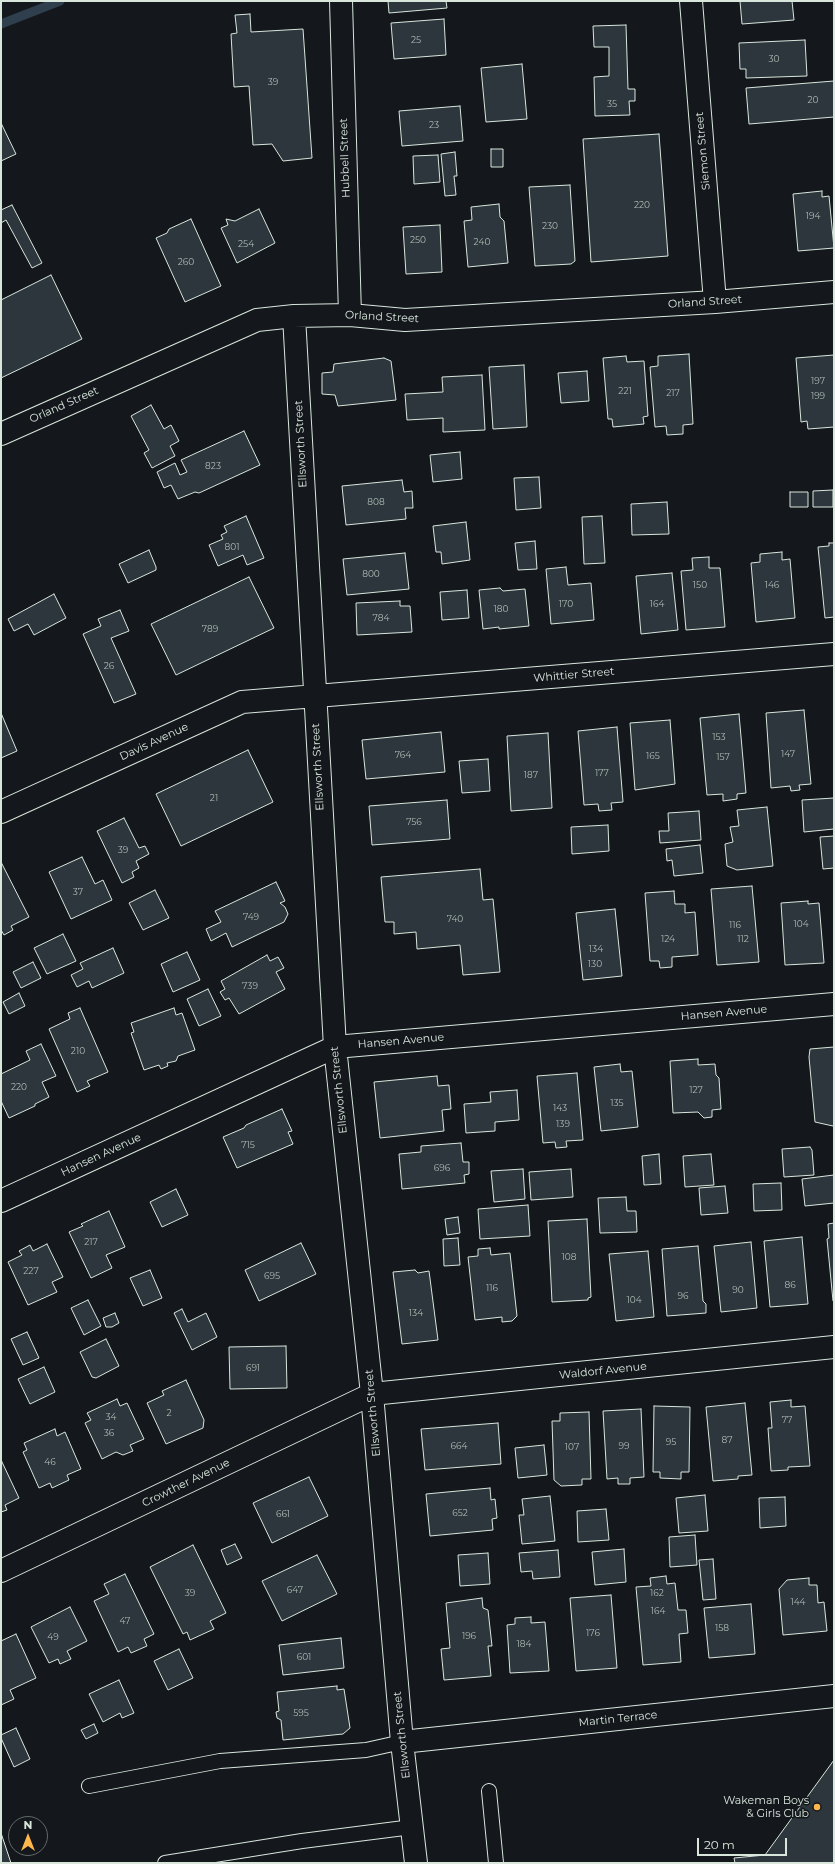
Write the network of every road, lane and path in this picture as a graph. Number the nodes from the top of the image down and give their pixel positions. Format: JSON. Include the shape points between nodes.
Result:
{"nodes":[{"id":1,"x":341,"y":1,"type":"edge"},
{"id":2,"x":691,"y":1,"type":"edge"},
{"id":3,"x":834,"y":292,"type":"edge"},
{"id":4,"x":715,"y":302,"type":"junction"},
{"id":5,"x":350,"y":315,"type":"junction"},
{"id":6,"x":294,"y":316,"type":"junction"},
{"id":7,"x":1,"y":434,"type":"edge"},
{"id":8,"x":834,"y":654,"type":"edge"},
{"id":9,"x":314,"y":697,"type":"junction"},
{"id":10,"x":1,"y":812,"type":"edge"},
{"id":11,"x":834,"y":1004,"type":"edge"},
{"id":12,"x":335,"y":1047,"type":"junction"},
{"id":13,"x":1,"y":1201,"type":"edge"},
{"id":14,"x":834,"y":1347,"type":"edge"},
{"id":15,"x":372,"y":1394,"type":"junction"},
{"id":16,"x":1,"y":1572,"type":"edge"},
{"id":17,"x":834,"y":1696,"type":"edge"},
{"id":18,"x":402,"y":1742,"type":"junction"},
{"id":19,"x":89,"y":1786,"type":"dead end"},
{"id":20,"x":489,"y":1791,"type":"dead end"},
{"id":21,"x":412,"y":1827,"type":"junction"},
{"id":22,"x":165,"y":1863,"type":"edge"},
{"id":23,"x":416,"y":1863,"type":"edge"},
{"id":24,"x":496,"y":1863,"type":"edge"}],
"edges":[{"from":1,"to":5,"type":"street","name":"Hubbell Street"},
{"from":2,"to":4,"type":"street","name":"Siemon Street"},
{"from":3,"to":4,"type":"street","name":"Orland Street"},
{"from":4,"to":5,"type":"street","name":"Orland Street","via":[[405,320]]},
{"from":5,"to":6,"type":"street","name":"Orland Street"},
{"from":6,"to":7,"type":"street","name":"Orland Street","via":[[257,320]]},
{"from":6,"to":9,"type":"street","name":"Ellsworth Street"},
{"from":8,"to":9,"type":"street","name":"Whittier Street"},
{"from":9,"to":10,"type":"street","name":"Davis Avenue","via":[[242,702]]},
{"from":9,"to":12,"type":"street","name":"Ellsworth Street"},
{"from":11,"to":12,"type":"street","name":"Hansen Avenue"},
{"from":12,"to":13,"type":"street","name":"Hansen Avenue"},
{"from":12,"to":15,"type":"street","name":"Ellsworth Street"},
{"from":14,"to":15,"type":"street","name":"Waldorf Avenue"},
{"from":15,"to":16,"type":"street","name":"Crowther Avenue"},
{"from":15,"to":18,"type":"street","name":"Ellsworth Street"},
{"from":17,"to":18,"type":"street","name":"Martin Terrace"},
{"from":18,"to":19,"type":"lane","via":[[366,1750],[220,1760]]},
{"from":18,"to":21,"type":"street","name":"Ellsworth Street"},
{"from":20,"to":24,"type":"lane"},
{"from":21,"to":22,"type":"lane","via":[[302,1841]]},
{"from":21,"to":23,"type":"street","name":"Ellsworth Street"}]}
